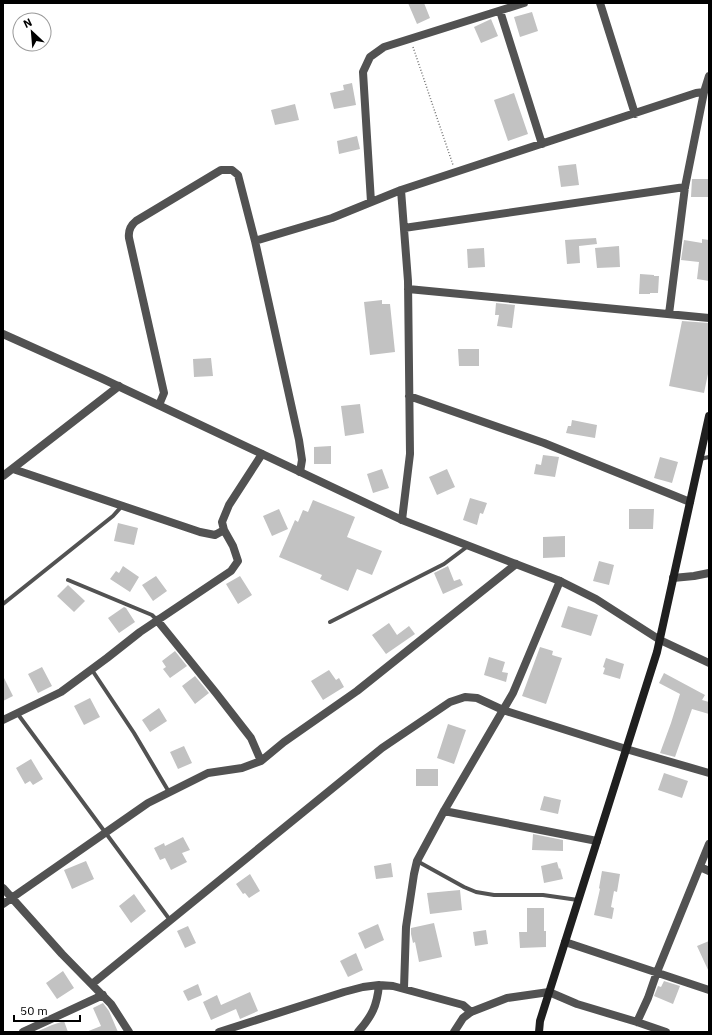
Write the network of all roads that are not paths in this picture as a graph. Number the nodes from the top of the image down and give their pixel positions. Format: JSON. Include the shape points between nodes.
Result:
{"nodes":[{"id":1,"x":524,"y":3,"type":"edge"},
{"id":2,"x":600,"y":3,"type":"edge"},
{"id":3,"x":500,"y":11,"type":"junction"},
{"id":4,"x":709,"y":76,"type":"edge"},
{"id":5,"x":704,"y":92,"type":"junction"},
{"id":6,"x":635,"y":114,"type":"junction"},
{"id":7,"x":542,"y":144,"type":"junction"},
{"id":8,"x":686,"y":187,"type":"junction"},
{"id":9,"x":402,"y":190,"type":"junction"},
{"id":10,"x":371,"y":202,"type":"junction"},
{"id":11,"x":404,"y":228,"type":"junction"},
{"id":12,"x":255,"y":241,"type":"junction"},
{"id":13,"x":408,"y":289,"type":"junction"},
{"id":14,"x":669,"y":314,"type":"junction"},
{"id":15,"x":709,"y":318,"type":"edge"},
{"id":16,"x":3,"y":334,"type":"edge"},
{"id":17,"x":119,"y":386,"type":"junction"},
{"id":18,"x":409,"y":396,"type":"junction"},
{"id":19,"x":159,"y":405,"type":"junction"},
{"id":20,"x":709,"y":416,"type":"edge"},
{"id":21,"x":262,"y":454,"type":"junction"},
{"id":22,"x":709,"y":457,"type":"edge"},
{"id":23,"x":700,"y":459,"type":"junction"},
{"id":24,"x":12,"y":469,"type":"junction"},
{"id":25,"x":300,"y":472,"type":"junction"},
{"id":26,"x":3,"y":476,"type":"edge"},
{"id":27,"x":690,"y":502,"type":"junction"},
{"id":28,"x":122,"y":506,"type":"junction"},
{"id":29,"x":402,"y":520,"type":"junction"},
{"id":30,"x":224,"y":530,"type":"junction"},
{"id":31,"x":469,"y":546,"type":"junction"},
{"id":32,"x":516,"y":564,"type":"junction"},
{"id":33,"x":709,"y":573,"type":"edge"},
{"id":34,"x":673,"y":578,"type":"junction"},
{"id":35,"x":68,"y":580,"type":"dead end"},
{"id":36,"x":560,"y":581,"type":"junction"},
{"id":37,"x":3,"y":604,"type":"edge"},
{"id":38,"x":158,"y":620,"type":"junction"},
{"id":39,"x":330,"y":622,"type":"dead end"},
{"id":40,"x":660,"y":640,"type":"junction"},
{"id":41,"x":709,"y":663,"type":"edge"},
{"id":42,"x":92,"y":670,"type":"junction"},
{"id":43,"x":503,"y":710,"type":"junction"},
{"id":44,"x":17,"y":713,"type":"junction"},
{"id":45,"x":3,"y":720,"type":"edge"},
{"id":46,"x":626,"y":749,"type":"junction"},
{"id":47,"x":260,"y":761,"type":"junction"},
{"id":48,"x":709,"y":773,"type":"edge"},
{"id":49,"x":169,"y":792,"type":"junction"},
{"id":50,"x":444,"y":811,"type":"junction"},
{"id":51,"x":106,"y":832,"type":"junction"},
{"id":52,"x":597,"y":841,"type":"junction"},
{"id":53,"x":709,"y":844,"type":"edge"},
{"id":54,"x":417,"y":861,"type":"junction"},
{"id":55,"x":700,"y":867,"type":"junction"},
{"id":56,"x":709,"y":871,"type":"edge"},
{"id":57,"x":3,"y":888,"type":"edge"},
{"id":58,"x":12,"y":898,"type":"junction"},
{"id":59,"x":578,"y":900,"type":"junction"},
{"id":60,"x":3,"y":904,"type":"edge"},
{"id":61,"x":171,"y":921,"type":"junction"},
{"id":62,"x":565,"y":942,"type":"junction"},
{"id":63,"x":656,"y":972,"type":"junction"},
{"id":64,"x":92,"y":984,"type":"junction"},
{"id":65,"x":379,"y":985,"type":"junction"},
{"id":66,"x":404,"y":988,"type":"junction"},
{"id":67,"x":709,"y":990,"type":"edge"},
{"id":68,"x":549,"y":992,"type":"junction"},
{"id":69,"x":102,"y":995,"type":"junction"},
{"id":70,"x":471,"y":1012,"type":"junction"},
{"id":71,"x":637,"y":1022,"type":"junction"},
{"id":72,"x":23,"y":1032,"type":"edge"},
{"id":73,"x":130,"y":1032,"type":"edge"},
{"id":74,"x":219,"y":1032,"type":"edge"},
{"id":75,"x":358,"y":1032,"type":"edge"},
{"id":76,"x":454,"y":1032,"type":"edge"},
{"id":77,"x":539,"y":1032,"type":"edge"},
{"id":78,"x":666,"y":1032,"type":"edge"}],
"edges":[{"from":1,"to":3,"type":"street"},
{"from":2,"to":6,"type":"street"},
{"from":3,"to":7,"type":"street"},
{"from":3,"to":10,"type":"street","via":[[384,48],[374,53],[367,62],[363,72]]},
{"from":4,"to":5,"type":"street"},
{"from":5,"to":6,"type":"street"},
{"from":5,"to":8,"type":"street"},
{"from":6,"to":7,"type":"street"},
{"from":7,"to":9,"type":"street"},
{"from":8,"to":11,"type":"street"},
{"from":8,"to":14,"type":"street"},
{"from":9,"to":10,"type":"street"},
{"from":9,"to":11,"type":"street"},
{"from":10,"to":12,"type":"street","via":[[332,218]]},
{"from":11,"to":13,"type":"street"},
{"from":12,"to":19,"type":"street","via":[[238,175],[228,169],[221,170],[130,227],[129,238],[164,393]]},
{"from":12,"to":25,"type":"street","via":[[299,440],[302,460]]},
{"from":13,"to":14,"type":"street"},
{"from":13,"to":18,"type":"street"},
{"from":14,"to":15,"type":"street"},
{"from":16,"to":17,"type":"street"},
{"from":17,"to":19,"type":"street"},
{"from":17,"to":24,"type":"street"},
{"from":18,"to":27,"type":"street","via":[[544,443]]},
{"from":18,"to":29,"type":"street","via":[[410,454]]},
{"from":19,"to":21,"type":"street"},
{"from":20,"to":23,"type":"main road"},
{"from":21,"to":25,"type":"street"},
{"from":21,"to":30,"type":"street","via":[[229,505],[222,522]]},
{"from":22,"to":23,"type":"lane"},
{"from":23,"to":27,"type":"main road"},
{"from":24,"to":26,"type":"street"},
{"from":24,"to":28,"type":"street"},
{"from":25,"to":29,"type":"street"},
{"from":27,"to":34,"type":"main road"},
{"from":28,"to":30,"type":"street","via":[[200,532],[215,534]]},
{"from":28,"to":37,"type":"lane"},
{"from":29,"to":31,"type":"street"},
{"from":30,"to":38,"type":"street","via":[[238,561],[232,570]]},
{"from":31,"to":32,"type":"street"},
{"from":31,"to":39,"type":"lane","via":[[444,564]]},
{"from":32,"to":36,"type":"street"},
{"from":32,"to":47,"type":"street","via":[[357,691]]},
{"from":33,"to":34,"type":"street"},
{"from":34,"to":40,"type":"main road"},
{"from":35,"to":38,"type":"lane","via":[[152,615]]},
{"from":36,"to":40,"type":"street","via":[[596,599]]},
{"from":36,"to":43,"type":"street","via":[[513,693]]},
{"from":38,"to":42,"type":"street"},
{"from":38,"to":47,"type":"street","via":[[251,738]]},
{"from":40,"to":41,"type":"street"},
{"from":40,"to":46,"type":"main road"},
{"from":42,"to":44,"type":"street","via":[[61,692]]},
{"from":42,"to":49,"type":"lane"},
{"from":43,"to":46,"type":"street"},
{"from":43,"to":50,"type":"street"},
{"from":43,"to":61,"type":"street","via":[[476,698],[465,697],[450,702],[382,748]]},
{"from":44,"to":45,"type":"street"},
{"from":44,"to":51,"type":"lane"},
{"from":46,"to":48,"type":"street"},
{"from":46,"to":52,"type":"main road"},
{"from":47,"to":49,"type":"street","via":[[242,768],[208,773]]},
{"from":49,"to":51,"type":"street"},
{"from":50,"to":52,"type":"street"},
{"from":50,"to":54,"type":"street"},
{"from":51,"to":58,"type":"street"},
{"from":51,"to":61,"type":"lane"},
{"from":52,"to":59,"type":"main road"},
{"from":53,"to":55,"type":"street"},
{"from":54,"to":59,"type":"lane","via":[[476,892]]},
{"from":54,"to":66,"type":"street","via":[[406,928]]},
{"from":55,"to":56,"type":"street"},
{"from":55,"to":63,"type":"street"},
{"from":57,"to":58,"type":"street"},
{"from":58,"to":60,"type":"street"},
{"from":58,"to":64,"type":"street"},
{"from":59,"to":62,"type":"main road"},
{"from":61,"to":64,"type":"street"},
{"from":62,"to":63,"type":"street"},
{"from":62,"to":68,"type":"main road"},
{"from":63,"to":67,"type":"street"},
{"from":63,"to":71,"type":"street"},
{"from":64,"to":69,"type":"street"},
{"from":65,"to":66,"type":"street"},
{"from":65,"to":74,"type":"street","via":[[344,992]]},
{"from":65,"to":75,"type":"street","via":[[371,1016]]},
{"from":66,"to":70,"type":"street","via":[[463,1005]]},
{"from":68,"to":70,"type":"street","via":[[507,998]]},
{"from":68,"to":71,"type":"street","via":[[577,1004]]},
{"from":68,"to":77,"type":"main road"},
{"from":69,"to":72,"type":"street"},
{"from":69,"to":73,"type":"street","via":[[112,1004]]},
{"from":70,"to":76,"type":"street","via":[[463,1018]]},
{"from":71,"to":78,"type":"street"}]}
